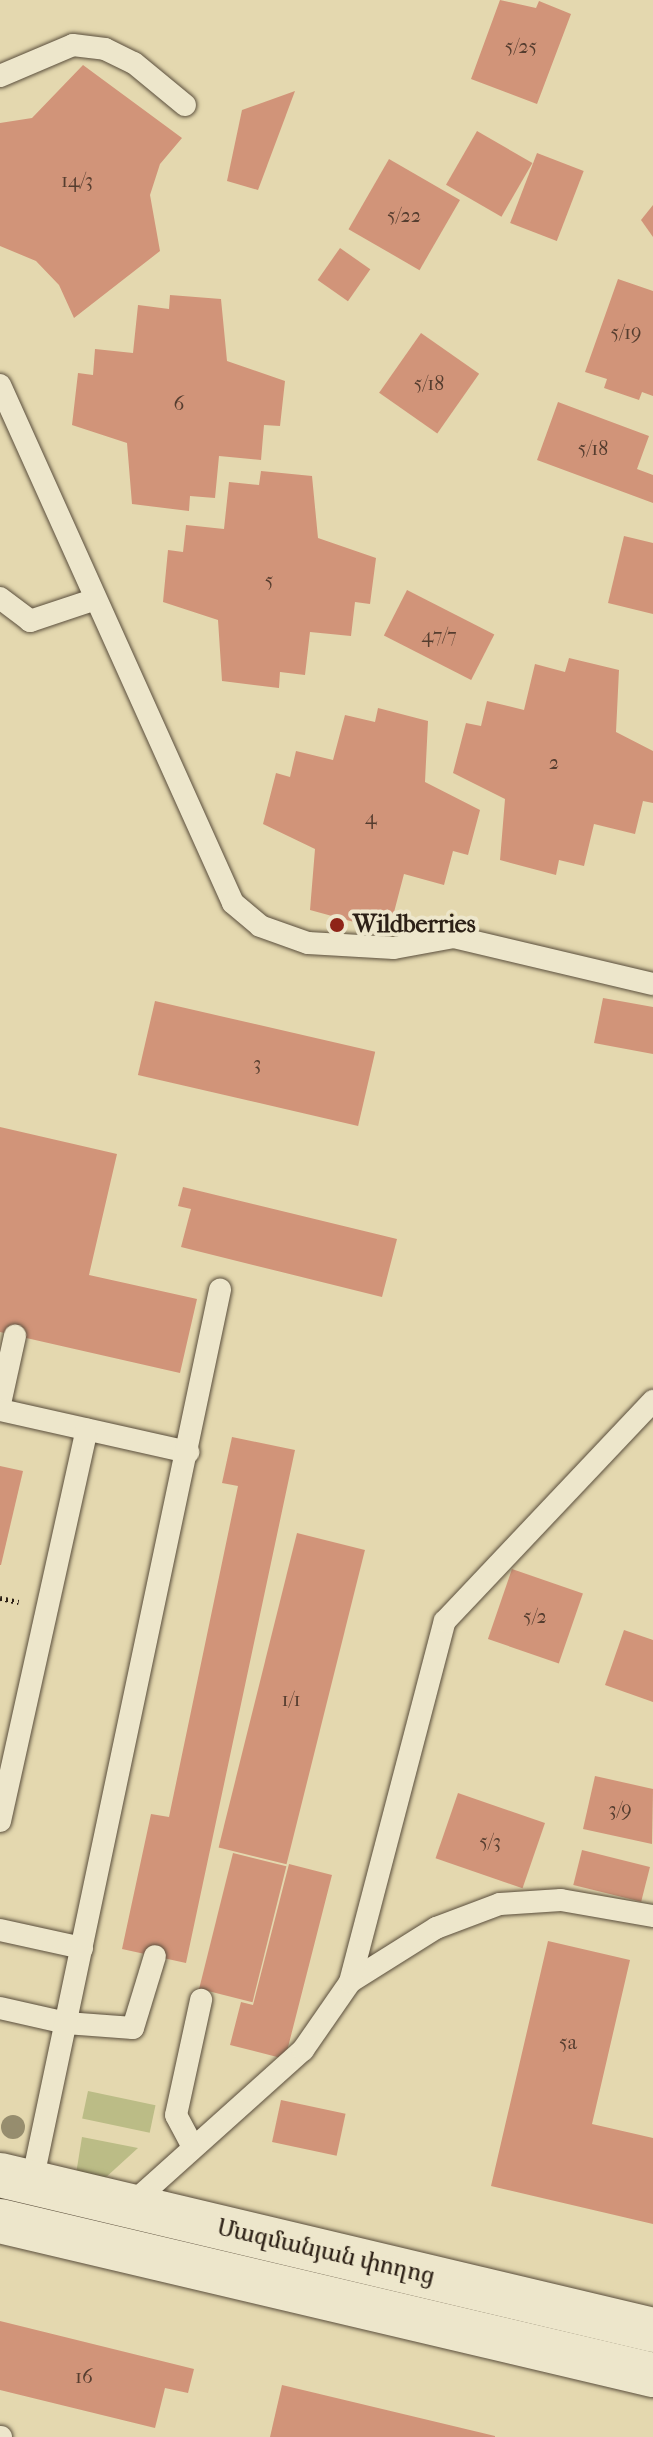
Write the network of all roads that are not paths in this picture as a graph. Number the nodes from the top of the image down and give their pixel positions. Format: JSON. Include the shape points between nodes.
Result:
{"nodes":[{"id":1,"x":0,"y":76,"type":"edge"},
{"id":2,"x":185,"y":105,"type":"dead end"},
{"id":3,"x":0,"y":385,"type":"edge"},
{"id":4,"x":0,"y":598,"type":"edge"},
{"id":5,"x":93,"y":600,"type":"junction"},
{"id":6,"x":653,"y":984,"type":"edge"},
{"id":7,"x":220,"y":1290,"type":"dead end"},
{"id":8,"x":15,"y":1336,"type":"dead end"},
{"id":9,"x":653,"y":1401,"type":"edge"},
{"id":10,"x":0,"y":1407,"type":"edge"},
{"id":11,"x":87,"y":1430,"type":"junction"},
{"id":12,"x":188,"y":1452,"type":"junction"},
{"id":13,"x":0,"y":1821,"type":"edge"},
{"id":14,"x":653,"y":1916,"type":"edge"},
{"id":15,"x":0,"y":1930,"type":"edge"},
{"id":16,"x":82,"y":1948,"type":"junction"},
{"id":17,"x":155,"y":1956,"type":"dead end"},
{"id":18,"x":350,"y":1982,"type":"junction"},
{"id":19,"x":201,"y":2000,"type":"dead end"},
{"id":20,"x":0,"y":2008,"type":"edge"},
{"id":21,"x":66,"y":2023,"type":"junction"},
{"id":22,"x":193,"y":2147,"type":"junction"},
{"id":23,"x":16,"y":2179,"type":"edge"},
{"id":24,"x":129,"y":2206,"type":"junction"},
{"id":25,"x":0,"y":2221,"type":"edge"},
{"id":26,"x":653,"y":2330,"type":"edge"},
{"id":27,"x":653,"y":2375,"type":"edge"}],
"edges":[{"from":1,"to":2,"type":"lane","via":[[73,45],[105,49],[134,63]]},
{"from":3,"to":5,"type":"lane"},
{"from":4,"to":5,"type":"lane","via":[[30,621]]},
{"from":5,"to":6,"type":"lane","via":[[233,903],[260,926],[308,943],[394,948],[454,937]]},
{"from":7,"to":12,"type":"lane"},
{"from":8,"to":10,"type":"lane"},
{"from":9,"to":18,"type":"lane","via":[[445,1621]]},
{"from":10,"to":11,"type":"lane"},
{"from":11,"to":12,"type":"lane"},
{"from":11,"to":13,"type":"lane"},
{"from":12,"to":16,"type":"lane"},
{"from":14,"to":18,"type":"lane","via":[[561,1900],[500,1904],[436,1928]]},
{"from":15,"to":16,"type":"lane"},
{"from":16,"to":21,"type":"lane"},
{"from":17,"to":21,"type":"lane","via":[[133,2028]]},
{"from":18,"to":22,"type":"lane","via":[[303,2050]]},
{"from":19,"to":22,"type":"lane","via":[[176,2115]]},
{"from":20,"to":21,"type":"lane"},
{"from":21,"to":23,"type":"lane"},
{"from":22,"to":24,"type":"lane"},
{"from":23,"to":24,"type":"main road","name":"Մազմանյան փողոց"},
{"from":24,"to":26,"type":"main road","name":"Մազմանյան փողոց"},
{"from":25,"to":27,"type":"main road","name":"Մազմանյան փողոց"}]}
